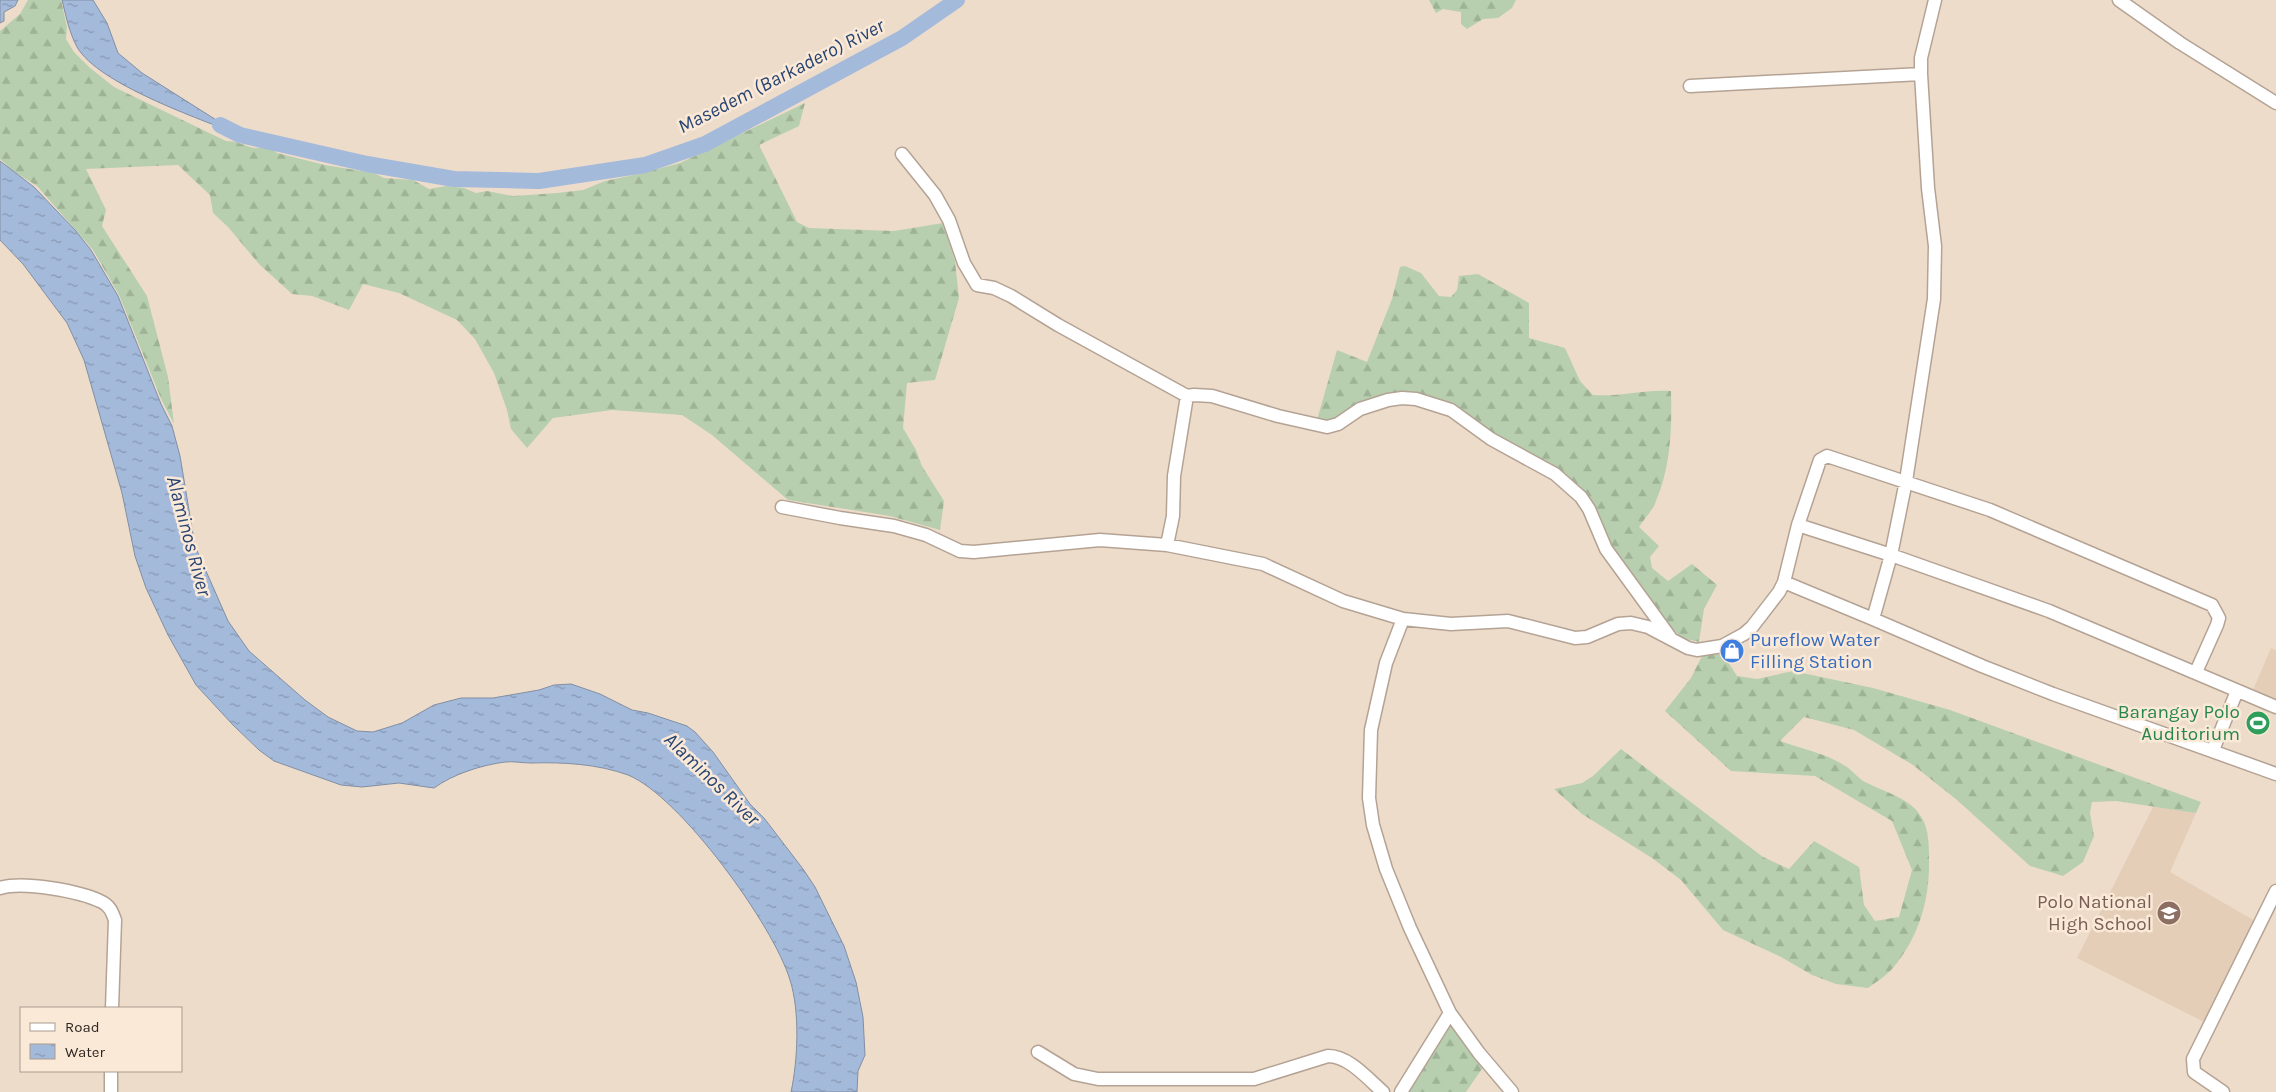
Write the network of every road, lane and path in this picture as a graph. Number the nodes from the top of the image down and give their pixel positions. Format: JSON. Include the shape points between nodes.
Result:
{"nodes":[{"id":1,"x":1935,"y":0,"type":"edge"},
{"id":2,"x":2119,"y":0,"type":"edge"},
{"id":3,"x":1921,"y":74,"type":"junction"},
{"id":4,"x":1690,"y":86,"type":"dead end"},
{"id":5,"x":2276,"y":103,"type":"edge"},
{"id":6,"x":902,"y":154,"type":"dead end"},
{"id":7,"x":1186,"y":396,"type":"junction"},
{"id":8,"x":1906,"y":481,"type":"junction"},
{"id":9,"x":782,"y":507,"type":"dead end"},
{"id":10,"x":1798,"y":526,"type":"junction"},
{"id":11,"x":1167,"y":545,"type":"junction"},
{"id":12,"x":1891,"y":555,"type":"junction"},
{"id":13,"x":1784,"y":582,"type":"junction"},
{"id":14,"x":1402,"y":618,"type":"junction"},
{"id":15,"x":1873,"y":619,"type":"junction"},
{"id":16,"x":1671,"y":638,"type":"junction"},
{"id":17,"x":2196,"y":672,"type":"junction"},
{"id":18,"x":2237,"y":691,"type":"junction"},
{"id":19,"x":2276,"y":707,"type":"edge"},
{"id":20,"x":2213,"y":750,"type":"junction"},
{"id":21,"x":2276,"y":774,"type":"edge"},
{"id":22,"x":0,"y":888,"type":"edge"},
{"id":23,"x":2276,"y":891,"type":"edge"},
{"id":24,"x":112,"y":1007,"type":"edge"},
{"id":25,"x":1450,"y":1013,"type":"junction"},
{"id":26,"x":1038,"y":1052,"type":"dead end"},
{"id":27,"x":111,"y":1072,"type":"edge"},
{"id":28,"x":111,"y":1092,"type":"edge"},
{"id":29,"x":1383,"y":1092,"type":"edge"},
{"id":30,"x":1401,"y":1092,"type":"edge"},
{"id":31,"x":1512,"y":1092,"type":"edge"},
{"id":32,"x":2223,"y":1092,"type":"edge"}],
"edges":[{"from":1,"to":3,"type":"street","via":[[1921,58]]},
{"from":2,"to":5,"type":"street"},
{"from":3,"to":4,"type":"street"},
{"from":3,"to":8,"type":"street","via":[[1935,246],[1934,299]]},
{"from":6,"to":7,"type":"street","via":[[945,212],[964,263],[977,285],[1011,296]]},
{"from":7,"to":11,"type":"street"},
{"from":7,"to":16,"type":"street","via":[[1212,396],[1327,427],[1338,424],[1360,409],[1402,398],[1451,410],[1490,440],[1555,474],[1581,497],[1606,549]]},
{"from":8,"to":10,"type":"street","via":[[1823,457]]},
{"from":8,"to":12,"type":"street"},
{"from":8,"to":17,"type":"street","via":[[1990,510],[2212,604],[2219,618]]},
{"from":9,"to":11,"type":"street","via":[[894,526],[926,535],[960,551],[1100,540]]},
{"from":10,"to":12,"type":"street"},
{"from":10,"to":13,"type":"street"},
{"from":11,"to":14,"type":"street","via":[[1262,564],[1343,601]]},
{"from":12,"to":15,"type":"street"},
{"from":12,"to":17,"type":"street","via":[[2049,611]]},
{"from":13,"to":15,"type":"street"},
{"from":13,"to":16,"type":"street","via":[[1752,627],[1722,646],[1697,650]]},
{"from":14,"to":16,"type":"street","via":[[1451,624],[1508,621],[1575,638],[1631,623]]},
{"from":14,"to":25,"type":"street","via":[[1386,663],[1371,730],[1370,807],[1386,869]]},
{"from":15,"to":20,"type":"street","via":[[1991,670]]},
{"from":17,"to":18,"type":"street"},
{"from":18,"to":19,"type":"street"},
{"from":18,"to":20,"type":"street"},
{"from":20,"to":21,"type":"street"},
{"from":22,"to":24,"type":"street","via":[[19,884],[53,889],[90,897],[112,910],[115,920]]},
{"from":23,"to":32,"type":"street","via":[[2193,1059],[2194,1072]]},
{"from":25,"to":30,"type":"street"},
{"from":25,"to":31,"type":"street"},
{"from":26,"to":29,"type":"street","via":[[1074,1074],[1098,1079],[1254,1079],[1335,1056]]},
{"from":27,"to":28,"type":"street"}]}
